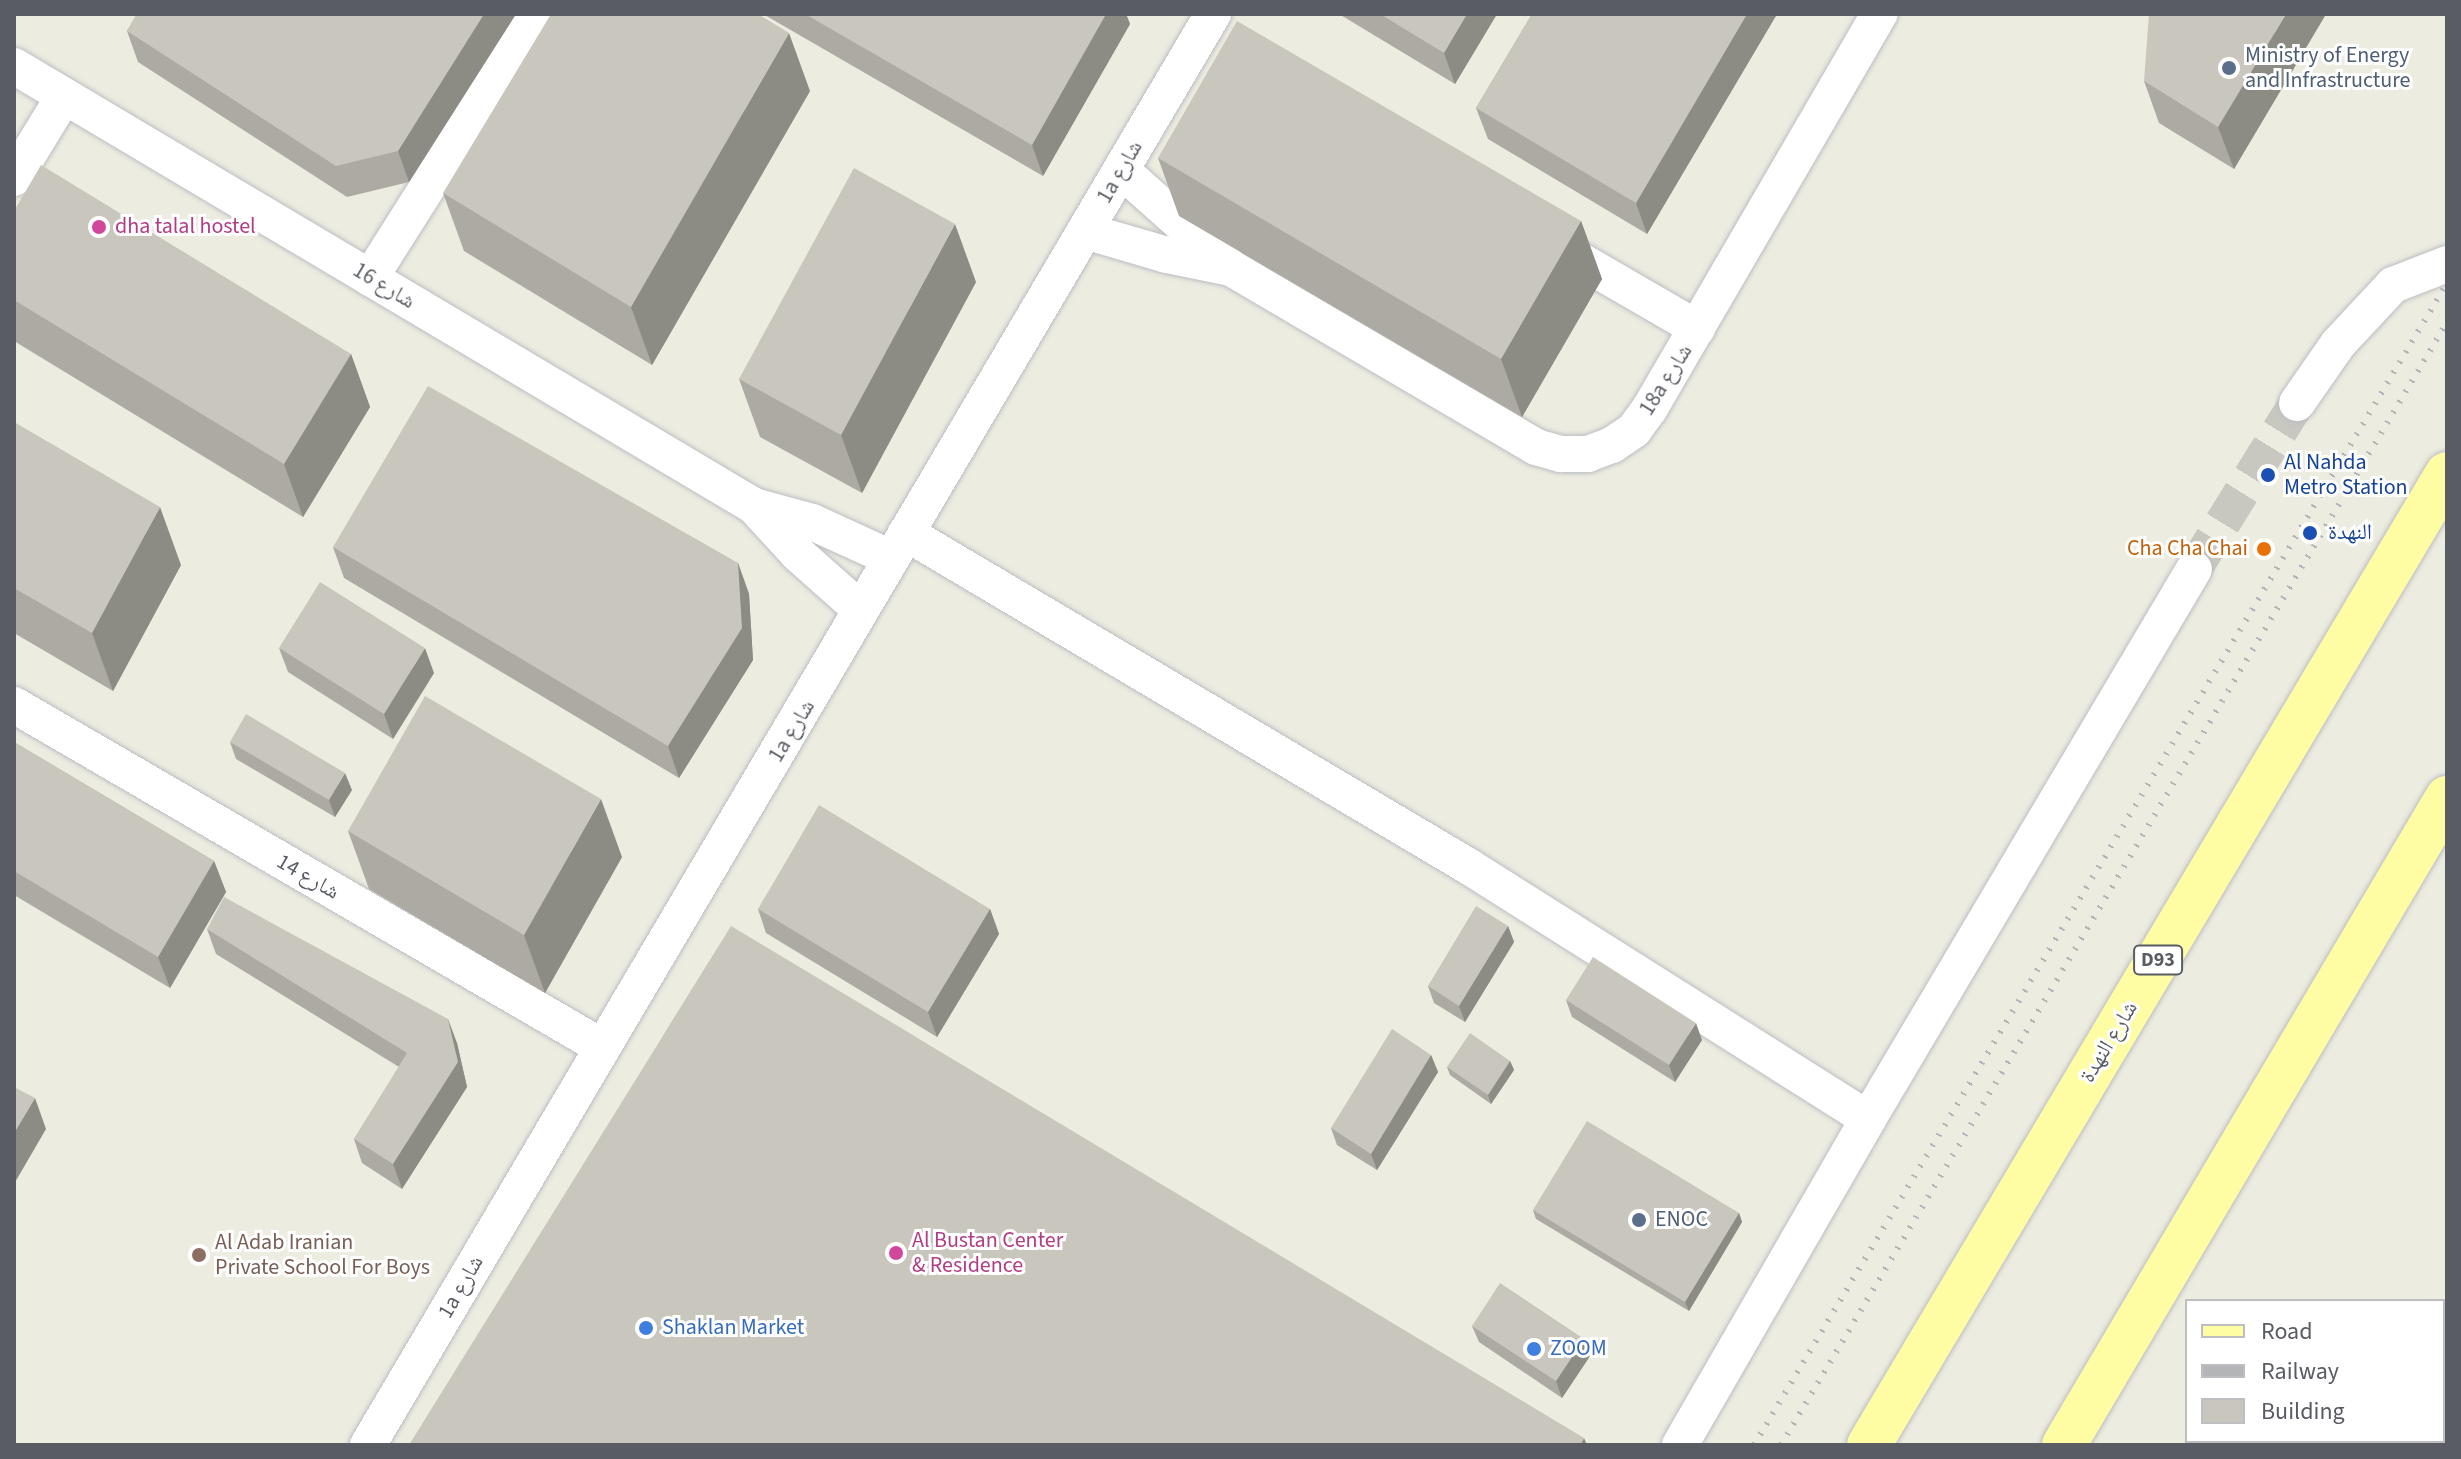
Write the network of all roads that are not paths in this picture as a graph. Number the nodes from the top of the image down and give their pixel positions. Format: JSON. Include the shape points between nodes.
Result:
{"nodes":[{"id":1,"x":537,"y":14,"type":"edge"},
{"id":2,"x":1879,"y":14,"type":"edge"},
{"id":3,"x":1211,"y":36,"type":"edge"},
{"id":4,"x":14,"y":66,"type":"edge"},
{"id":5,"x":64,"y":96,"type":"junction"},
{"id":6,"x":1121,"y":170,"type":"junction"},
{"id":7,"x":14,"y":178,"type":"edge"},
{"id":8,"x":1527,"y":230,"type":"edge"},
{"id":9,"x":1085,"y":231,"type":"junction"},
{"id":10,"x":2447,"y":264,"type":"edge"},
{"id":11,"x":1231,"y":268,"type":"junction"},
{"id":12,"x":370,"y":278,"type":"junction"},
{"id":13,"x":1697,"y":328,"type":"junction"},
{"id":14,"x":2297,"y":403,"type":"tunnel mouth"},
{"id":15,"x":2447,"y":474,"type":"edge"},
{"id":16,"x":754,"y":506,"type":"junction"},
{"id":17,"x":899,"y":545,"type":"junction"},
{"id":18,"x":2194,"y":569,"type":"tunnel mouth"},
{"id":19,"x":861,"y":610,"type":"junction"},
{"id":20,"x":14,"y":705,"type":"edge"},
{"id":21,"x":2447,"y":798,"type":"edge"},
{"id":22,"x":602,"y":1047,"type":"junction"},
{"id":23,"x":1868,"y":1119,"type":"junction"},
{"id":24,"x":368,"y":1445,"type":"edge"},
{"id":25,"x":1680,"y":1445,"type":"edge"},
{"id":26,"x":1869,"y":1445,"type":"edge"},
{"id":27,"x":2064,"y":1445,"type":"edge"}],
"edges":[{"from":1,"to":12,"type":"street"},
{"from":2,"to":13,"type":"street","name":"18a شارع"},
{"from":3,"to":6,"type":"street","name":"1a شارع"},
{"from":4,"to":5,"type":"street","name":"شارع 16"},
{"from":5,"to":7,"type":"street"},
{"from":5,"to":12,"type":"street","name":"شارع 16"},
{"from":6,"to":9,"type":"street","name":"1a شارع"},
{"from":6,"to":11,"type":"street","name":"18a شارع"},
{"from":8,"to":13,"type":"street"},
{"from":9,"to":11,"type":"street","name":"18a شارع"},
{"from":9,"to":17,"type":"street","name":"1a شارع"},
{"from":10,"to":14,"type":"street","via":[[2393,285],[2338,344]]},
{"from":11,"to":13,"type":"street","name":"18a شارع","via":[[1536,447],[1561,454],[1588,454],[1634,430]]},
{"from":12,"to":16,"type":"street","name":"شارع 16"},
{"from":15,"to":26,"type":"main road","name":"شارع النهدة","number":"D93"},
{"from":16,"to":17,"type":"street","name":"شارع 16"},
{"from":16,"to":19,"type":"street","name":"شارع 16"},
{"from":17,"to":19,"type":"street","name":"1a شارع"},
{"from":17,"to":23,"type":"street","name":"شارع 16","via":[[1468,866]]},
{"from":18,"to":23,"type":"street"},
{"from":19,"to":22,"type":"street","name":"1a شارع"},
{"from":20,"to":22,"type":"street","name":"شارع 14"},
{"from":21,"to":27,"type":"main road"},
{"from":22,"to":24,"type":"street","name":"1a شارع"},
{"from":23,"to":25,"type":"street"}]}
